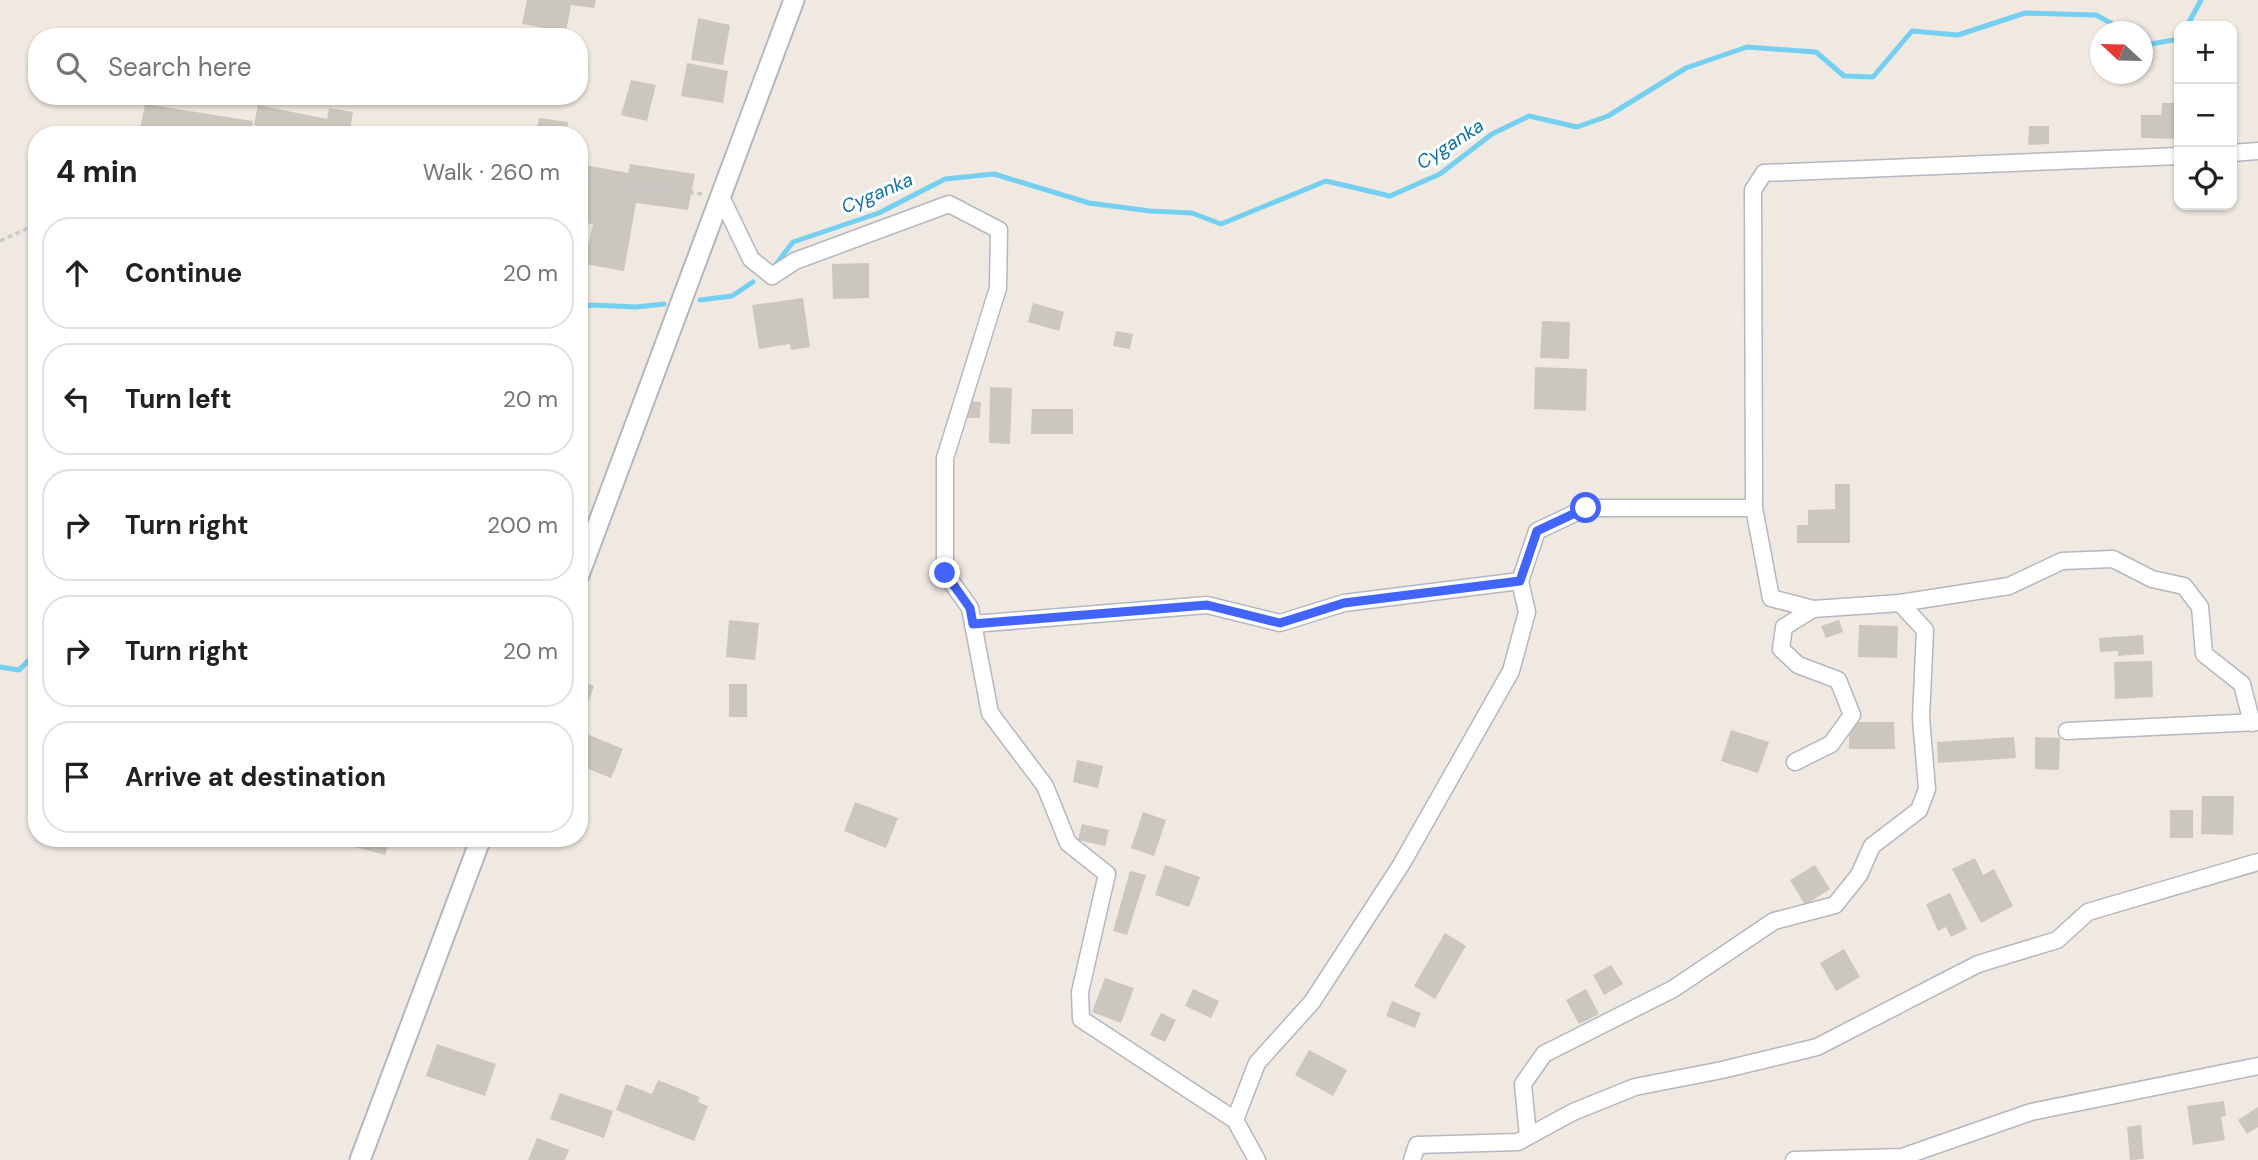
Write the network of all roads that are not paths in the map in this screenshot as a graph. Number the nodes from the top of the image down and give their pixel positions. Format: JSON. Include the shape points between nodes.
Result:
{"nodes":[{"id":1,"x":794,"y":0,"type":"edge"},
{"id":2,"x":2258,"y":151,"type":"edge"},
{"id":3,"x":2237,"y":153,"type":"edge"},
{"id":4,"x":2174,"y":156,"type":"edge"},
{"id":5,"x":721,"y":197,"type":"junction"},
{"id":6,"x":1754,"y":508,"type":"junction"},
{"id":7,"x":588,"y":551,"type":"edge"},
{"id":8,"x":1520,"y":581,"type":"junction"},
{"id":9,"x":1900,"y":603,"type":"junction"},
{"id":10,"x":1813,"y":609,"type":"junction"},
{"id":11,"x":973,"y":624,"type":"junction"},
{"id":12,"x":2255,"y":723,"type":"edge"},
{"id":13,"x":2067,"y":731,"type":"dead end"},
{"id":14,"x":1795,"y":762,"type":"dead end"},
{"id":15,"x":478,"y":847,"type":"edge"},
{"id":16,"x":2258,"y":862,"type":"edge"},
{"id":17,"x":2258,"y":1066,"type":"edge"},
{"id":18,"x":1236,"y":1120,"type":"junction"},
{"id":19,"x":1528,"y":1136,"type":"junction"},
{"id":20,"x":360,"y":1160,"type":"edge"},
{"id":21,"x":1257,"y":1160,"type":"edge"},
{"id":22,"x":1412,"y":1160,"type":"edge"},
{"id":23,"x":1794,"y":1160,"type":"edge"}],
"edges":[{"from":1,"to":5,"type":"street"},
{"from":2,"to":3,"type":"street"},
{"from":4,"to":6,"type":"street","via":[[1764,173],[1753,190]]},
{"from":5,"to":7,"type":"street"},
{"from":5,"to":11,"type":"street","via":[[751,259],[772,276],[795,261],[949,204],[999,230],[998,288],[945,458],[945,573],[970,608]]},
{"from":6,"to":8,"type":"street","via":[[1586,508],[1537,531]]},
{"from":6,"to":10,"type":"street","via":[[1771,598]]},
{"from":8,"to":11,"type":"street","via":[[1344,603],[1280,623],[1207,605]]},
{"from":8,"to":18,"type":"street","via":[[1527,612],[1511,671],[1401,865],[1312,1002],[1257,1063]]},
{"from":9,"to":10,"type":"street"},
{"from":9,"to":12,"type":"street","via":[[2008,586],[2062,561],[2113,559],[2152,579],[2185,586],[2200,607],[2204,654],[2242,684]]},
{"from":9,"to":19,"type":"street","via":[[1925,630],[1921,718],[1927,789],[1919,810],[1872,846],[1859,875],[1835,905],[1774,921],[1673,989],[1544,1054],[1523,1084]]},
{"from":10,"to":14,"type":"street","via":[[1784,626],[1781,649],[1798,665],[1838,680],[1852,715],[1831,744]]},
{"from":11,"to":18,"type":"street","via":[[990,713],[1045,786],[1068,843],[1107,874],[1080,992],[1081,1019]]},
{"from":12,"to":13,"type":"street"},
{"from":15,"to":20,"type":"street"},
{"from":16,"to":19,"type":"street","via":[[2088,912],[2056,940],[1978,964],[1817,1047],[1635,1087]]},
{"from":17,"to":23,"type":"street","via":[[2031,1112],[1902,1157]]},
{"from":18,"to":21,"type":"street"},
{"from":19,"to":22,"type":"street","via":[[1518,1142],[1418,1145]]}]}
